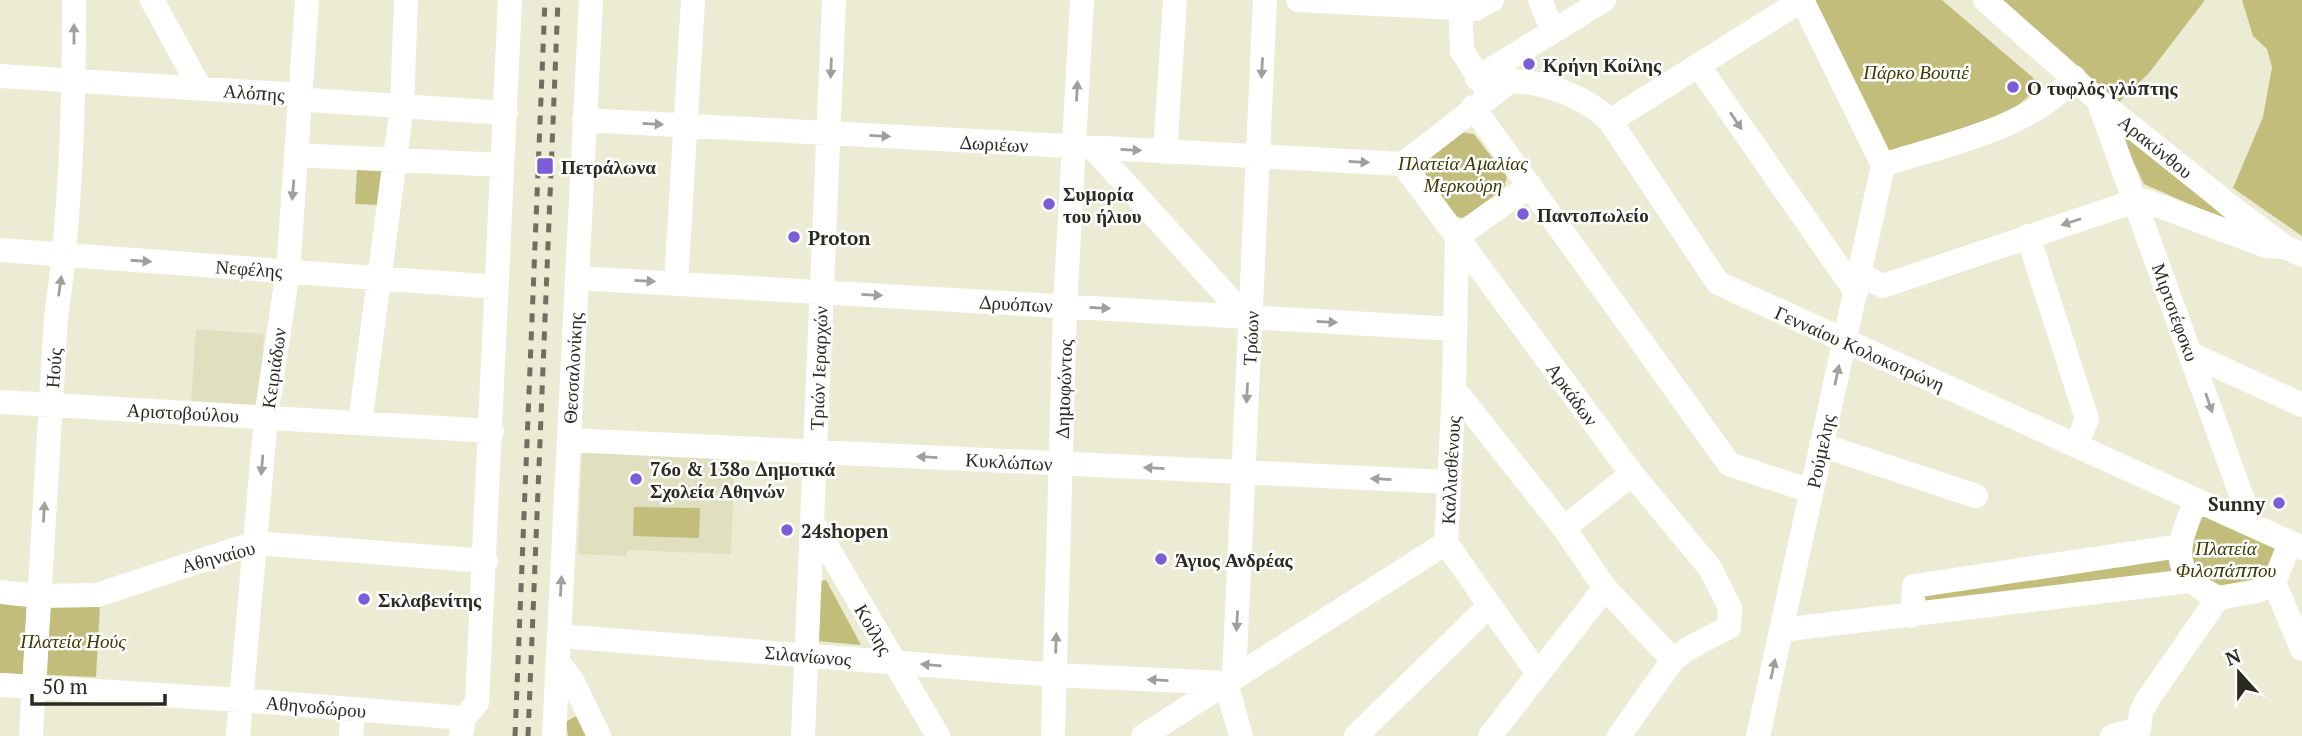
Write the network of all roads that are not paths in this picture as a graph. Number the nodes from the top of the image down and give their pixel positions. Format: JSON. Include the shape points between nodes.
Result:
{"nodes":[{"id":1,"x":74,"y":0,"type":"edge"},
{"id":2,"x":152,"y":0,"type":"edge"},
{"id":3,"x":307,"y":0,"type":"edge"},
{"id":4,"x":406,"y":0,"type":"edge"},
{"id":5,"x":510,"y":0,"type":"edge"},
{"id":6,"x":591,"y":0,"type":"edge"},
{"id":7,"x":693,"y":0,"type":"edge"},
{"id":8,"x":834,"y":0,"type":"edge"},
{"id":9,"x":1083,"y":0,"type":"edge"},
{"id":10,"x":1175,"y":0,"type":"edge"},
{"id":11,"x":1265,"y":0,"type":"edge"},
{"id":12,"x":1298,"y":0,"type":"edge"},
{"id":13,"x":1492,"y":0,"type":"edge"},
{"id":14,"x":1540,"y":0,"type":"edge"},
{"id":15,"x":1604,"y":0,"type":"edge"},
{"id":16,"x":1802,"y":0,"type":"edge"},
{"id":17,"x":1985,"y":0,"type":"edge"},
{"id":18,"x":1460,"y":4,"type":"edge"},
{"id":19,"x":1553,"y":31,"type":"junction"},
{"id":20,"x":1698,"y":65,"type":"junction"},
{"id":21,"x":0,"y":76,"type":"edge"},
{"id":22,"x":2074,"y":77,"type":"junction"},
{"id":23,"x":74,"y":78,"type":"junction"},
{"id":24,"x":200,"y":88,"type":"junction"},
{"id":25,"x":1480,"y":93,"type":"junction"},
{"id":26,"x":301,"y":95,"type":"junction"},
{"id":27,"x":2098,"y":100,"type":"junction"},
{"id":28,"x":402,"y":106,"type":"junction"},
{"id":29,"x":506,"y":113,"type":"junction"},
{"id":30,"x":584,"y":120,"type":"junction"},
{"id":31,"x":1610,"y":121,"type":"junction"},
{"id":32,"x":685,"y":126,"type":"junction"},
{"id":33,"x":828,"y":134,"type":"junction"},
{"id":34,"x":1084,"y":147,"type":"junction"},
{"id":35,"x":1165,"y":152,"type":"junction"},
{"id":36,"x":296,"y":155,"type":"junction"},
{"id":37,"x":1258,"y":156,"type":"junction"},
{"id":38,"x":396,"y":162,"type":"junction"},
{"id":39,"x":1403,"y":164,"type":"junction"},
{"id":40,"x":502,"y":165,"type":"junction"},
{"id":41,"x":1883,"y":165,"type":"junction"},
{"id":42,"x":1530,"y":186,"type":"junction"},
{"id":43,"x":2136,"y":201,"type":"junction"},
{"id":44,"x":2028,"y":236,"type":"junction"},
{"id":45,"x":1457,"y":237,"type":"junction"},
{"id":46,"x":0,"y":250,"type":"edge"},
{"id":47,"x":2294,"y":251,"type":"edge"},
{"id":48,"x":65,"y":255,"type":"junction"},
{"id":49,"x":288,"y":271,"type":"junction"},
{"id":50,"x":577,"y":278,"type":"junction"},
{"id":51,"x":381,"y":279,"type":"junction"},
{"id":52,"x":676,"y":283,"type":"junction"},
{"id":53,"x":1857,"y":283,"type":"junction"},
{"id":54,"x":498,"y":287,"type":"junction"},
{"id":55,"x":822,"y":292,"type":"junction"},
{"id":56,"x":1066,"y":306,"type":"junction"},
{"id":57,"x":1248,"y":317,"type":"junction"},
{"id":58,"x":1454,"y":329,"type":"junction"},
{"id":59,"x":1844,"y":340,"type":"junction"},
{"id":60,"x":2193,"y":355,"type":"junction"},
{"id":61,"x":1454,"y":389,"type":"junction"},
{"id":62,"x":0,"y":402,"type":"edge"},
{"id":63,"x":50,"y":405,"type":"junction"},
{"id":64,"x":2302,"y":405,"type":"edge"},
{"id":65,"x":266,"y":417,"type":"junction"},
{"id":66,"x":360,"y":423,"type":"junction"},
{"id":67,"x":492,"y":431,"type":"junction"},
{"id":68,"x":569,"y":440,"type":"junction"},
{"id":69,"x":1821,"y":444,"type":"junction"},
{"id":70,"x":2076,"y":446,"type":"junction"},
{"id":71,"x":815,"y":452,"type":"junction"},
{"id":72,"x":1061,"y":464,"type":"junction"},
{"id":73,"x":1244,"y":473,"type":"junction"},
{"id":74,"x":1632,"y":474,"type":"junction"},
{"id":75,"x":1449,"y":482,"type":"junction"},
{"id":76,"x":1811,"y":491,"type":"junction"},
{"id":77,"x":1976,"y":496,"type":"dead end"},
{"id":78,"x":2196,"y":500,"type":"junction"},
{"id":79,"x":812,"y":520,"type":"junction"},
{"id":80,"x":2252,"y":525,"type":"junction"},
{"id":81,"x":1563,"y":528,"type":"junction"},
{"id":82,"x":255,"y":543,"type":"junction"},
{"id":83,"x":1446,"y":543,"type":"junction"},
{"id":84,"x":2296,"y":545,"type":"edge"},
{"id":85,"x":2180,"y":546,"type":"junction"},
{"id":86,"x":486,"y":561,"type":"junction"},
{"id":87,"x":2189,"y":580,"type":"junction"},
{"id":88,"x":2274,"y":582,"type":"junction"},
{"id":89,"x":1605,"y":588,"type":"junction"},
{"id":90,"x":0,"y":592,"type":"edge"},
{"id":91,"x":39,"y":596,"type":"junction"},
{"id":92,"x":2218,"y":598,"type":"junction"},
{"id":93,"x":1488,"y":607,"type":"junction"},
{"id":94,"x":1912,"y":616,"type":"junction"},
{"id":95,"x":1781,"y":630,"type":"junction"},
{"id":96,"x":559,"y":636,"type":"junction"},
{"id":97,"x":2302,"y":649,"type":"edge"},
{"id":98,"x":806,"y":655,"type":"junction"},
{"id":99,"x":1673,"y":660,"type":"junction"},
{"id":100,"x":558,"y":662,"type":"junction"},
{"id":101,"x":893,"y":662,"type":"junction"},
{"id":102,"x":1538,"y":674,"type":"junction"},
{"id":103,"x":1055,"y":675,"type":"junction"},
{"id":104,"x":1230,"y":680,"type":"junction"},
{"id":105,"x":0,"y":685,"type":"edge"},
{"id":106,"x":34,"y":689,"type":"junction"},
{"id":107,"x":241,"y":700,"type":"junction"},
{"id":108,"x":354,"y":710,"type":"junction"},
{"id":109,"x":468,"y":730,"type":"edge"},
{"id":110,"x":2141,"y":732,"type":"edge"},
{"id":111,"x":31,"y":736,"type":"edge"},
{"id":112,"x":238,"y":736,"type":"edge"},
{"id":113,"x":351,"y":736,"type":"edge"},
{"id":114,"x":554,"y":736,"type":"edge"},
{"id":115,"x":599,"y":736,"type":"edge"},
{"id":116,"x":803,"y":736,"type":"edge"},
{"id":117,"x":939,"y":736,"type":"edge"},
{"id":118,"x":1054,"y":736,"type":"edge"},
{"id":119,"x":1143,"y":736,"type":"edge"},
{"id":120,"x":1241,"y":736,"type":"edge"},
{"id":121,"x":1356,"y":736,"type":"edge"},
{"id":122,"x":1490,"y":736,"type":"edge"},
{"id":123,"x":1619,"y":736,"type":"edge"},
{"id":124,"x":1758,"y":736,"type":"edge"},
{"id":125,"x":2112,"y":736,"type":"edge"}],
"edges":[{"from":23,"to":1,"type":"street","name":"Ηούς","one_way":true},
{"from":2,"to":24,"type":"street"},
{"from":3,"to":26,"type":"street","name":"Κειριάδων"},
{"from":4,"to":28,"type":"street"},
{"from":5,"to":29,"type":"street"},
{"from":6,"to":30,"type":"street","name":"Θεσσαλονίκης"},
{"from":7,"to":32,"type":"street"},
{"from":8,"to":33,"type":"street","name":"Τριών Ιεραρχών","one_way":true},
{"from":34,"to":9,"type":"street","name":"Δημοφώντος","one_way":true},
{"from":10,"to":35,"type":"street"},
{"from":11,"to":37,"type":"street","name":"Τρώων","one_way":true},
{"from":12,"to":18,"type":"street"},
{"from":13,"to":18,"type":"street","via":[[1475,9]]},
{"from":14,"to":19,"type":"street"},
{"from":15,"to":19,"type":"street"},
{"from":16,"to":20,"type":"street"},
{"from":16,"to":41,"type":"street"},
{"from":17,"to":22,"type":"street","name":"Αρακύνθου"},
{"from":18,"to":25,"type":"street","via":[[1462,51]]},
{"from":19,"to":25,"type":"street"},
{"from":20,"to":31,"type":"street"},
{"from":20,"to":53,"type":"street","one_way":true},
{"from":21,"to":23,"type":"street","name":"Αλόπης"},
{"from":22,"to":27,"type":"street","name":"Αρακύνθου"},
{"from":22,"to":41,"type":"street","via":[[2060,94],[2028,113],[1991,130]]},
{"from":23,"to":24,"type":"street","name":"Αλόπης"},
{"from":23,"to":48,"type":"street","name":"Ηούς"},
{"from":24,"to":26,"type":"street","name":"Αλόπης"},
{"from":25,"to":31,"type":"street","name":"Γενναίου Κολοκοτρώνη","via":[[1510,81],[1528,82],[1585,102]]},
{"from":25,"to":39,"type":"street"},
{"from":25,"to":42,"type":"street"},
{"from":26,"to":28,"type":"street","name":"Αλόπης","via":[[309,100]]},
{"from":26,"to":36,"type":"street","name":"Κειριάδων"},
{"from":27,"to":43,"type":"street","name":"Μιρτσιέφσκυ"},
{"from":27,"to":47,"type":"street","name":"Αρακύνθου"},
{"from":28,"to":29,"type":"street","name":"Αλόπης"},
{"from":28,"to":38,"type":"street"},
{"from":29,"to":40,"type":"street"},
{"from":30,"to":32,"type":"street","name":"Δωριέων","one_way":true},
{"from":30,"to":50,"type":"street","name":"Θεσσαλονίκης"},
{"from":31,"to":59,"type":"street","name":"Γενναίου Κολοκοτρώνη","via":[[1718,283]]},
{"from":32,"to":33,"type":"street","name":"Δωριέων"},
{"from":32,"to":52,"type":"street"},
{"from":33,"to":34,"type":"street","name":"Δωριέων","one_way":true},
{"from":33,"to":55,"type":"street","name":"Τριών Ιεραρχών"},
{"from":34,"to":35,"type":"street","name":"Δωριέων","one_way":true},
{"from":34,"to":56,"type":"street","name":"Δημοφώντος"},
{"from":34,"to":57,"type":"street"},
{"from":35,"to":37,"type":"street","name":"Δωριέων"},
{"from":36,"to":38,"type":"street"},
{"from":36,"to":49,"type":"street","name":"Κειριάδων","one_way":true},
{"from":37,"to":39,"type":"street","name":"Δωριέων","one_way":true},
{"from":37,"to":57,"type":"street","name":"Τρώων"},
{"from":38,"to":40,"type":"street"},
{"from":38,"to":51,"type":"street"},
{"from":39,"to":45,"type":"street","name":"Αρκάδων"},
{"from":40,"to":54,"type":"street"},
{"from":41,"to":53,"type":"street","name":"Ρούμελης"},
{"from":42,"to":45,"type":"street"},
{"from":42,"to":76,"type":"street","via":[[1729,464]]},
{"from":43,"to":44,"type":"street","one_way":true},
{"from":43,"to":47,"type":"street","via":[[2147,201],[2266,246]]},
{"from":43,"to":60,"type":"street","name":"Μιρτσιέφσκυ"},
{"from":44,"to":53,"type":"street","via":[[1883,286]]},
{"from":44,"to":70,"type":"street","via":[[2088,419]]},
{"from":45,"to":58,"type":"street","name":"Καλλισθένους"},
{"from":45,"to":74,"type":"street","name":"Αρκάδων"},
{"from":46,"to":48,"type":"street","name":"Νεφέλης"},
{"from":48,"to":49,"type":"street","name":"Νεφέλης","one_way":true},
{"from":63,"to":48,"type":"street","name":"Ηούς","one_way":true},
{"from":49,"to":51,"type":"street","name":"Νεφέλης"},
{"from":49,"to":65,"type":"street","name":"Κειριάδων"},
{"from":50,"to":52,"type":"street","name":"Δρυόπων","one_way":true},
{"from":50,"to":68,"type":"street","name":"Θεσσαλονίκης"},
{"from":51,"to":54,"type":"street","name":"Νεφέλης"},
{"from":51,"to":66,"type":"street"},
{"from":52,"to":55,"type":"street","name":"Δρυόπων"},
{"from":53,"to":59,"type":"street","name":"Ρούμελης"},
{"from":54,"to":67,"type":"street"},
{"from":55,"to":56,"type":"street","name":"Δρυόπων","one_way":true},
{"from":55,"to":71,"type":"street","name":"Τριών Ιεραρχών"},
{"from":56,"to":57,"type":"street","name":"Δρυόπων","one_way":true},
{"from":56,"to":72,"type":"street","name":"Δημοφώντος"},
{"from":57,"to":58,"type":"street","name":"Δρυόπων","one_way":true},
{"from":57,"to":73,"type":"street","name":"Τρώων","one_way":true},
{"from":58,"to":61,"type":"street","name":"Καλλισθένους"},
{"from":69,"to":59,"type":"street","name":"Ρούμελης","one_way":true},
{"from":59,"to":70,"type":"street","name":"Γενναίου Κολοκοτρώνη"},
{"from":60,"to":64,"type":"street"},
{"from":60,"to":80,"type":"street","name":"Μιρτσιέφσκυ","one_way":true},
{"from":61,"to":75,"type":"street","name":"Καλλισθένους"},
{"from":61,"to":81,"type":"street"},
{"from":62,"to":63,"type":"street","name":"Αριστοβούλου"},
{"from":63,"to":65,"type":"street","name":"Αριστοβούλου"},
{"from":91,"to":63,"type":"street","name":"Ηούς","one_way":true},
{"from":65,"to":66,"type":"street","name":"Αριστοβούλου"},
{"from":65,"to":82,"type":"street","name":"Κειριάδων","one_way":true},
{"from":66,"to":67,"type":"street","name":"Αριστοβούλου"},
{"from":67,"to":86,"type":"street"},
{"from":68,"to":71,"type":"street","name":"Κυκλώπων"},
{"from":96,"to":68,"type":"street","name":"Θεσσαλονίκης","one_way":true},
{"from":69,"to":76,"type":"street","name":"Ρούμελης"},
{"from":69,"to":77,"type":"street"},
{"from":70,"to":78,"type":"street","name":"Γενναίου Κολοκοτρώνη"},
{"from":72,"to":71,"type":"street","name":"Κυκλώπων","one_way":true},
{"from":71,"to":79,"type":"street","name":"Τριών Ιεραρχών"},
{"from":73,"to":72,"type":"street","name":"Κυκλώπων","one_way":true},
{"from":103,"to":72,"type":"street","name":"Δημοφώντος","one_way":true},
{"from":75,"to":73,"type":"street","name":"Κυκλώπων","one_way":true},
{"from":73,"to":104,"type":"street","name":"Τρώων","one_way":true},
{"from":74,"to":81,"type":"street"},
{"from":74,"to":99,"type":"street","name":"Αρκάδων","via":[[1710,568],[1730,608],[1729,627]]},
{"from":75,"to":83,"type":"street","name":"Καλλισθένους"},
{"from":76,"to":95,"type":"street","name":"Ρούμελης"},
{"from":78,"to":80,"type":"street","name":"Γενναίου Κολοκοτρώνη"},
{"from":78,"to":85,"type":"street"},
{"from":79,"to":98,"type":"street","name":"Τριών Ιεραρχών"},
{"from":79,"to":101,"type":"street","name":"Κοίλης"},
{"from":80,"to":84,"type":"street","name":"Γενναίου Κολοκοτρώνη"},
{"from":81,"to":89,"type":"street"},
{"from":82,"to":86,"type":"street","name":"Αθηναίου"},
{"from":82,"to":91,"type":"street","name":"Αθηναίου","via":[[97,595]]},
{"from":82,"to":107,"type":"street","name":"Κειριάδων"},
{"from":83,"to":93,"type":"street","name":"Καλλισθένους"},
{"from":83,"to":104,"type":"street"},
{"from":84,"to":88,"type":"street"},
{"from":85,"to":87,"type":"street"},
{"from":85,"to":94,"type":"street","via":[[1914,586]]},
{"from":86,"to":109,"type":"street","via":[[477,703]]},
{"from":87,"to":92,"type":"street"},
{"from":87,"to":94,"type":"street"},
{"from":88,"to":92,"type":"street","via":[[2258,591]]},
{"from":88,"to":97,"type":"street"},
{"from":89,"to":99,"type":"street"},
{"from":89,"to":102,"type":"street"},
{"from":90,"to":91,"type":"street","name":"Αθηναίου"},
{"from":91,"to":106,"type":"street","name":"Ηούς"},
{"from":92,"to":110,"type":"street","via":[[2148,699],[2141,712]]},
{"from":93,"to":102,"type":"street","name":"Καλλισθένους"},
{"from":93,"to":121,"type":"street"},
{"from":94,"to":95,"type":"street"},
{"from":124,"to":95,"type":"street","name":"Ρούμελης","one_way":true},
{"from":96,"to":98,"type":"street","name":"Σιλανίωνος"},
{"from":96,"to":100,"type":"street","name":"Θεσσαλονίκης"},
{"from":98,"to":101,"type":"street","name":"Σιλανίωνος"},
{"from":98,"to":116,"type":"street","name":"Τριών Ιεραρχών"},
{"from":99,"to":123,"type":"street"},
{"from":100,"to":114,"type":"street","name":"Θεσσαλονίκης"},
{"from":100,"to":115,"type":"street"},
{"from":103,"to":101,"type":"street","name":"Σιλανίωνος","one_way":true},
{"from":101,"to":117,"type":"street","name":"Κοίλης"},
{"from":102,"to":122,"type":"street"},
{"from":104,"to":103,"type":"street","name":"Σιλανίωνος","one_way":true},
{"from":103,"to":118,"type":"street","name":"Δημοφώντος"},
{"from":104,"to":119,"type":"street"},
{"from":104,"to":120,"type":"street","name":"Τρώων"},
{"from":105,"to":106,"type":"street","name":"Αθηνοδώρου"},
{"from":106,"to":107,"type":"street","name":"Αθηνοδώρου"},
{"from":106,"to":111,"type":"street","name":"Ηούς"},
{"from":107,"to":108,"type":"street","name":"Αθηνοδώρου"},
{"from":107,"to":112,"type":"street","name":"Κειριάδων"},
{"from":108,"to":109,"type":"street","name":"Αθηνοδώρου"},
{"from":108,"to":113,"type":"street"},
{"from":110,"to":125,"type":"street"}]}
